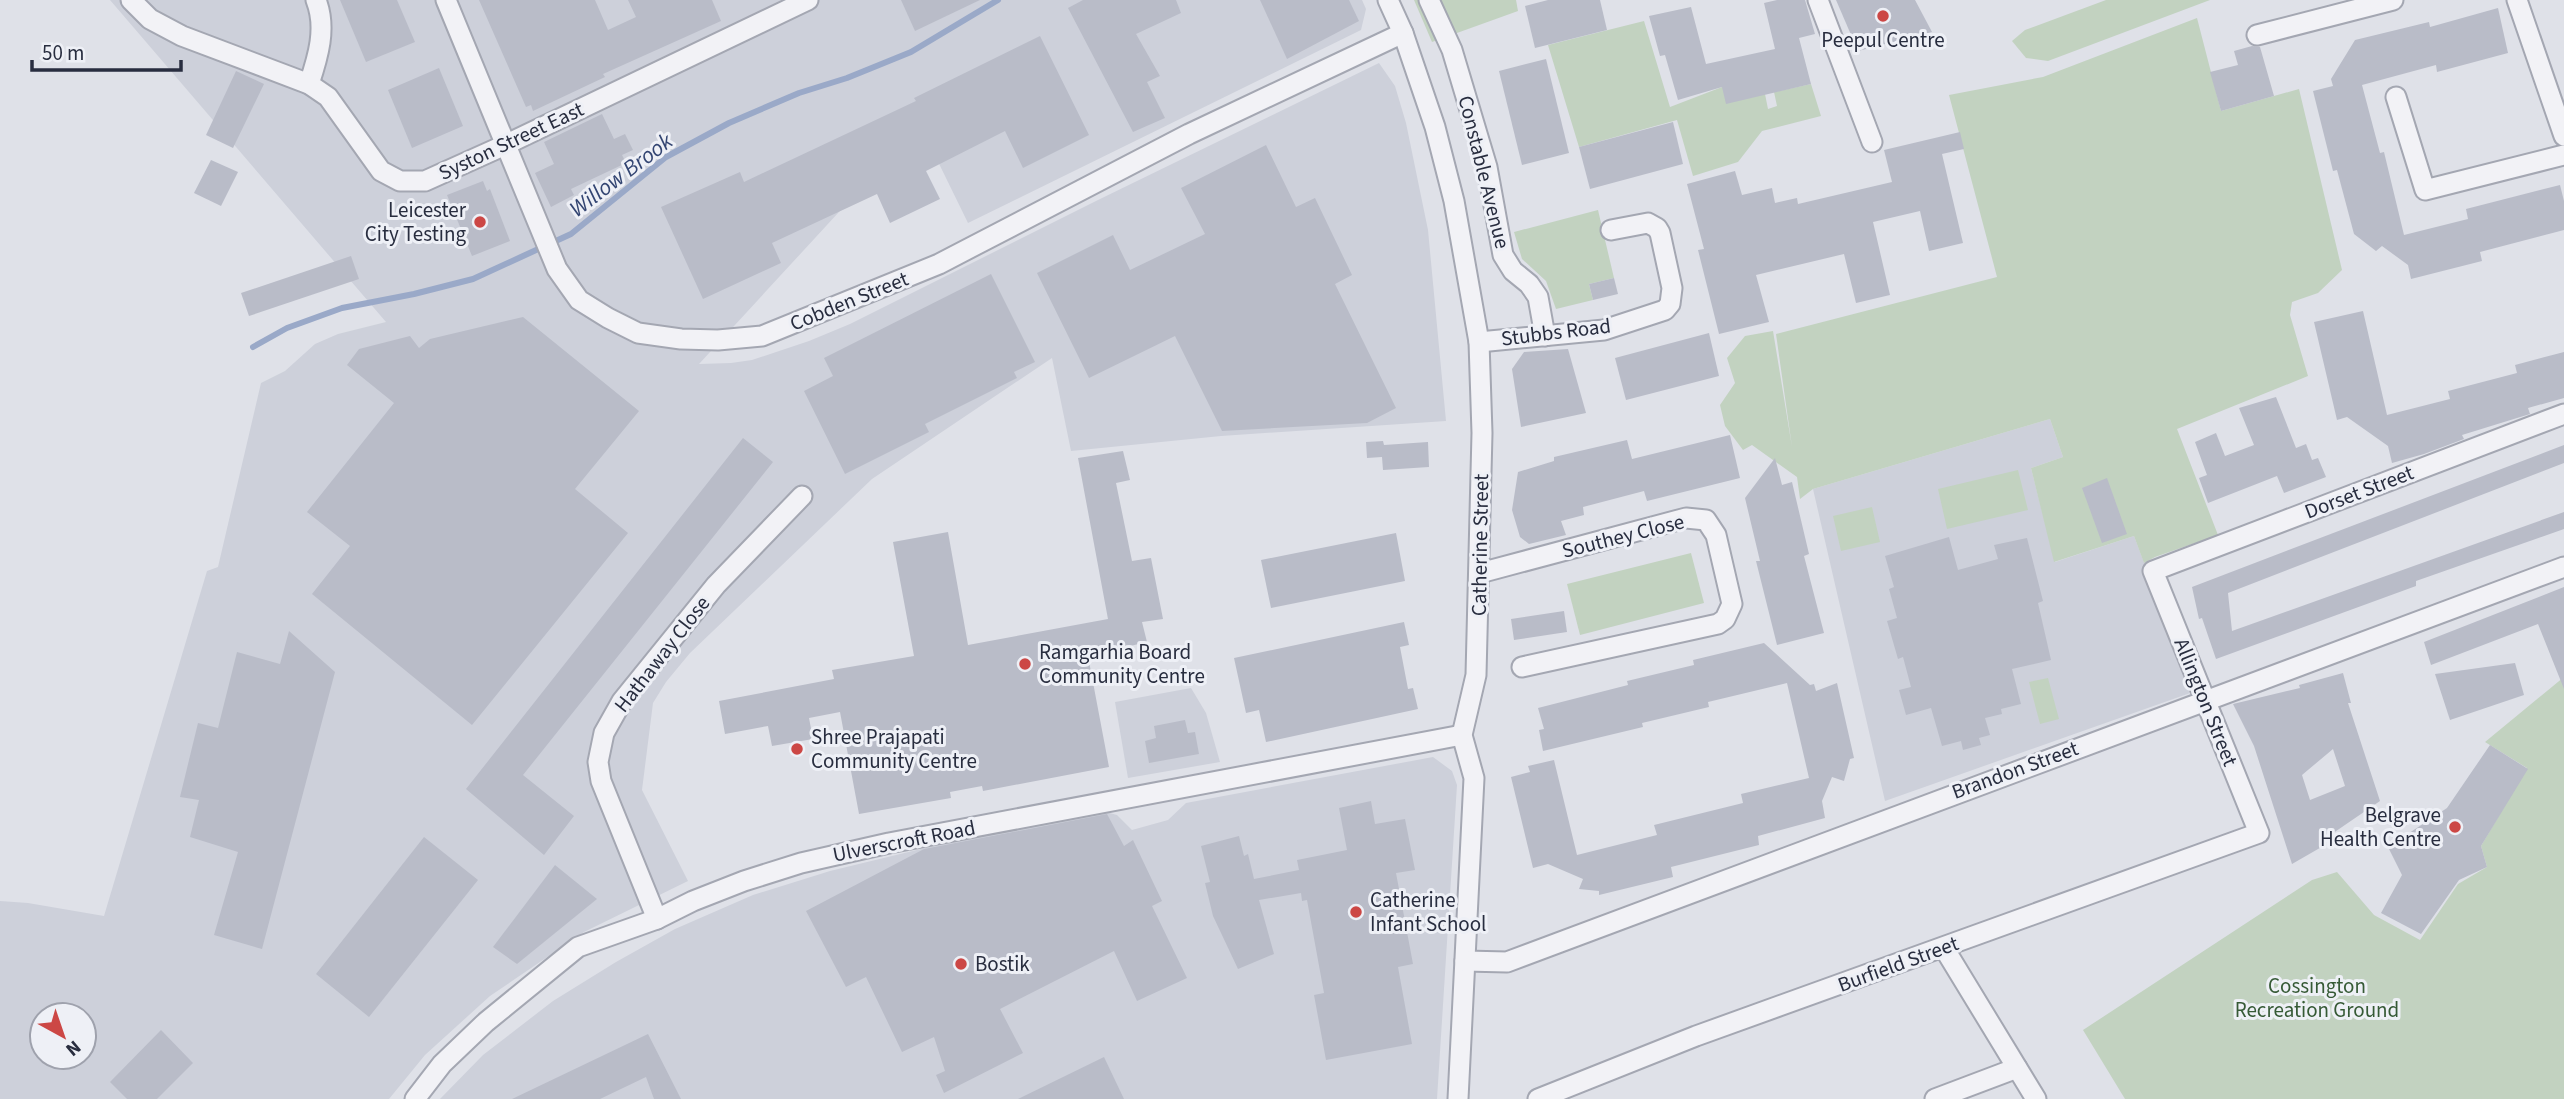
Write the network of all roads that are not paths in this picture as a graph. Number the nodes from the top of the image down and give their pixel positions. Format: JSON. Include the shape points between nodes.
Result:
{"nodes":[{"id":1,"x":131,"y":0,"type":"edge"},
{"id":2,"x":316,"y":0,"type":"edge"},
{"id":3,"x":446,"y":0,"type":"edge"},
{"id":4,"x":807,"y":0,"type":"edge"},
{"id":5,"x":1388,"y":0,"type":"edge"},
{"id":6,"x":1429,"y":0,"type":"edge"},
{"id":7,"x":1818,"y":0,"type":"edge"},
{"id":8,"x":2393,"y":0,"type":"edge"},
{"id":9,"x":2516,"y":0,"type":"edge"},
{"id":10,"x":1403,"y":33,"type":"junction"},
{"id":11,"x":2257,"y":35,"type":"dead end"},
{"id":12,"x":309,"y":84,"type":"junction"},
{"id":13,"x":2396,"y":97,"type":"dead end"},
{"id":14,"x":2564,"y":136,"type":"edge"},
{"id":15,"x":1872,"y":142,"type":"dead end"},
{"id":16,"x":505,"y":145,"type":"junction"},
{"id":17,"x":2564,"y":155,"type":"edge"},
{"id":18,"x":1611,"y":230,"type":"dead end"},
{"id":19,"x":1545,"y":336,"type":"junction"},
{"id":20,"x":1479,"y":342,"type":"junction"},
{"id":21,"x":2564,"y":414,"type":"edge"},
{"id":22,"x":802,"y":496,"type":"dead end"},
{"id":23,"x":2564,"y":567,"type":"edge"},
{"id":24,"x":2153,"y":571,"type":"joint"},
{"id":25,"x":1480,"y":573,"type":"junction"},
{"id":26,"x":1522,"y":667,"type":"dead end"},
{"id":27,"x":2206,"y":699,"type":"junction"},
{"id":28,"x":1462,"y":735,"type":"junction"},
{"id":29,"x":2259,"y":833,"type":"joint"},
{"id":30,"x":657,"y":919,"type":"junction"},
{"id":31,"x":1944,"y":948,"type":"junction"},
{"id":32,"x":1465,"y":961,"type":"junction"},
{"id":33,"x":2017,"y":1068,"type":"junction"},
{"id":34,"x":415,"y":1099,"type":"edge"},
{"id":35,"x":1458,"y":1099,"type":"edge"},
{"id":36,"x":1538,"y":1099,"type":"edge"},
{"id":37,"x":1935,"y":1099,"type":"edge"},
{"id":38,"x":2036,"y":1099,"type":"edge"}],
"edges":[{"from":1,"to":12,"type":"street","name":"Syston Street East","via":[[150,19],[182,36]]},
{"from":2,"to":12,"type":"street","via":[[321,12],[320,51]]},
{"from":3,"to":16,"type":"street","name":"Cobden Street"},
{"from":4,"to":16,"type":"street","name":"Syston Street East"},
{"from":5,"to":10,"type":"street","name":"Catherine Street"},
{"from":6,"to":19,"type":"street","name":"Constable Avenue","via":[[1452,50],[1487,167],[1503,255],[1538,297]]},
{"from":7,"to":15,"type":"street"},
{"from":8,"to":11,"type":"street"},
{"from":9,"to":14,"type":"street"},
{"from":10,"to":16,"type":"street","name":"Cobden Street","via":[[1189,134],[939,264],[762,336],[718,340],[638,333],[579,300],[557,269]]},
{"from":10,"to":20,"type":"street","name":"Catherine Street","via":[[1454,201]]},
{"from":12,"to":16,"type":"street","name":"Syston Street East","via":[[328,97],[381,171],[400,181],[425,181]]},
{"from":13,"to":17,"type":"street","via":[[2425,190]]},
{"from":18,"to":19,"type":"street","name":"Stubbs Road","via":[[1648,223],[1657,228],[1672,288],[1670,304],[1658,314],[1604,330]]},
{"from":19,"to":20,"type":"street","name":"Stubbs Road"},
{"from":20,"to":25,"type":"street","name":"Catherine Street"},
{"from":21,"to":24,"type":"street","name":"Dorset Street"},
{"from":22,"to":30,"type":"street","name":"Hathaway Close","via":[[716,585],[622,701],[604,733],[598,762],[601,781]]},
{"from":23,"to":27,"type":"street","name":"Brandon Street"},
{"from":24,"to":27,"type":"street","name":"Allington Street"},
{"from":25,"to":26,"type":"street","name":"Southey Close","via":[[1686,518],[1706,520],[1716,535],[1732,604],[1726,619]]},
{"from":25,"to":28,"type":"street","name":"Catherine Street","via":[[1476,675]]},
{"from":27,"to":29,"type":"street","name":"Allington Street"},
{"from":27,"to":32,"type":"street","name":"Brandon Street","via":[[1507,961]]},
{"from":28,"to":30,"type":"street","name":"Ulverscroft Road","via":[[801,863],[730,886]]},
{"from":28,"to":32,"type":"street","name":"Catherine Street","via":[[1474,778]]},
{"from":29,"to":31,"type":"street","name":"Burfield Street"},
{"from":30,"to":34,"type":"street","name":"Ulverscroft Road","via":[[578,947],[442,1064]]},
{"from":31,"to":33,"type":"street"},
{"from":31,"to":36,"type":"street","name":"Burfield Street","via":[[1696,1036]]},
{"from":32,"to":35,"type":"street","name":"Catherine Street"},
{"from":33,"to":37,"type":"street"},
{"from":33,"to":38,"type":"street"}]}
